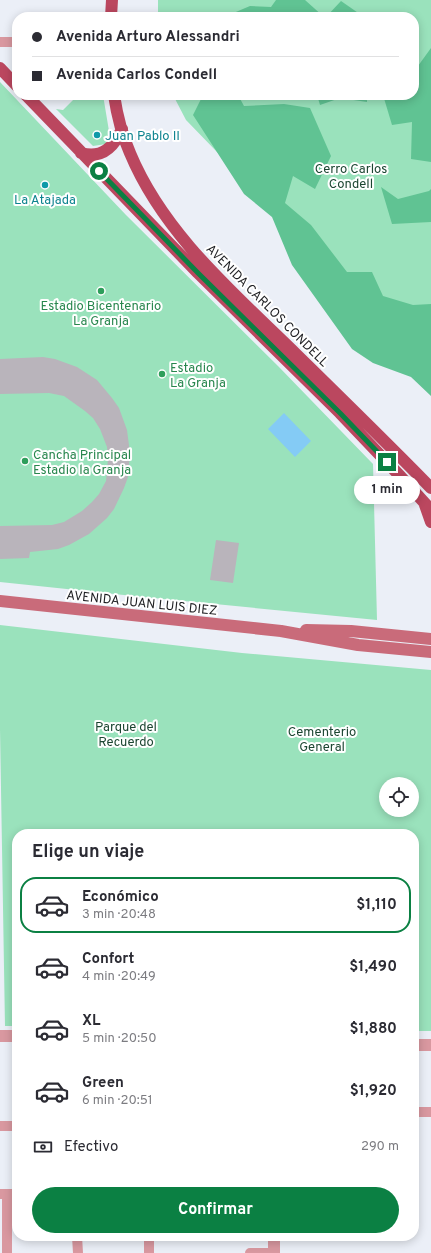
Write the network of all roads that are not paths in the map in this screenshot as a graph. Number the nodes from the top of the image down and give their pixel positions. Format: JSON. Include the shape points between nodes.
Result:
{"nodes":[{"id":1,"x":112,"y":0,"type":"edge"},
{"id":2,"x":111,"y":12,"type":"edge"},
{"id":3,"x":0,"y":42,"type":"edge"},
{"id":4,"x":12,"y":42,"type":"edge"},
{"id":5,"x":0,"y":68,"type":"edge"},
{"id":6,"x":12,"y":81,"type":"edge"},
{"id":7,"x":31,"y":100,"type":"edge"},
{"id":8,"x":115,"y":100,"type":"edge"},
{"id":9,"x":122,"y":129,"type":"junction"},
{"id":10,"x":81,"y":153,"type":"junction"},
{"id":11,"x":431,"y":488,"type":"edge"},
{"id":12,"x":428,"y":507,"type":"edge"},
{"id":13,"x":431,"y":522,"type":"edge"},
{"id":14,"x":0,"y":601,"type":"edge"},
{"id":15,"x":281,"y":631,"type":"junction"},
{"id":16,"x":431,"y":639,"type":"edge"},
{"id":17,"x":431,"y":652,"type":"edge"},
{"id":18,"x":0,"y":1036,"type":"edge"},
{"id":19,"x":12,"y":1036,"type":"edge"},
{"id":20,"x":419,"y":1045,"type":"edge"},
{"id":21,"x":431,"y":1045,"type":"edge"},
{"id":22,"x":419,"y":1112,"type":"edge"},
{"id":23,"x":431,"y":1112,"type":"edge"},
{"id":24,"x":0,"y":1126,"type":"edge"},
{"id":25,"x":12,"y":1126,"type":"edge"},
{"id":26,"x":8,"y":1194,"type":"edge"},
{"id":27,"x":78,"y":1241,"type":"edge"},
{"id":28,"x":149,"y":1241,"type":"edge"},
{"id":29,"x":274,"y":1241,"type":"edge"},
{"id":30,"x":7,"y":1253,"type":"edge"},
{"id":31,"x":78,"y":1253,"type":"edge"},
{"id":32,"x":149,"y":1253,"type":"edge"},
{"id":33,"x":250,"y":1253,"type":"edge"},
{"id":34,"x":274,"y":1253,"type":"edge"}],
"edges":[{"from":1,"to":2,"type":"main road"},
{"from":3,"to":4,"type":"street"},
{"from":5,"to":6,"type":"main road"},
{"from":7,"to":10,"type":"main road","name":"AVENIDA CARLOS CONDELL"},
{"from":8,"to":9,"type":"main road","name":"AVENIDA CARLOS CONDELL"},
{"from":9,"to":10,"type":"main road","via":[[116,140],[104,151],[91,155]]},
{"from":9,"to":11,"type":"main road","name":"AVENIDA CARLOS CONDELL","via":[[139,173],[155,200],[192,249],[214,274]]},
{"from":10,"to":12,"type":"main road","name":"AVENIDA CARLOS CONDELL","via":[[340,413]]},
{"from":12,"to":13,"type":"main road"},
{"from":14,"to":15,"type":"main road","name":"AVENIDA JUAN LUIS DIEZ"},
{"from":15,"to":16,"type":"main road","name":"AVENIDA JUAN LUIS DIEZ","via":[[351,631]]},
{"from":15,"to":17,"type":"main road","name":"AVENIDA JUAN LUIS DIEZ","via":[[358,645]]},
{"from":18,"to":19,"type":"street"},
{"from":20,"to":21,"type":"street"},
{"from":22,"to":23,"type":"street"},
{"from":24,"to":25,"type":"street"},
{"from":26,"to":30,"type":"street"},
{"from":27,"to":31,"type":"street"},
{"from":28,"to":32,"type":"street"},
{"from":29,"to":34,"type":"street"},
{"from":33,"to":34,"type":"street"}]}
